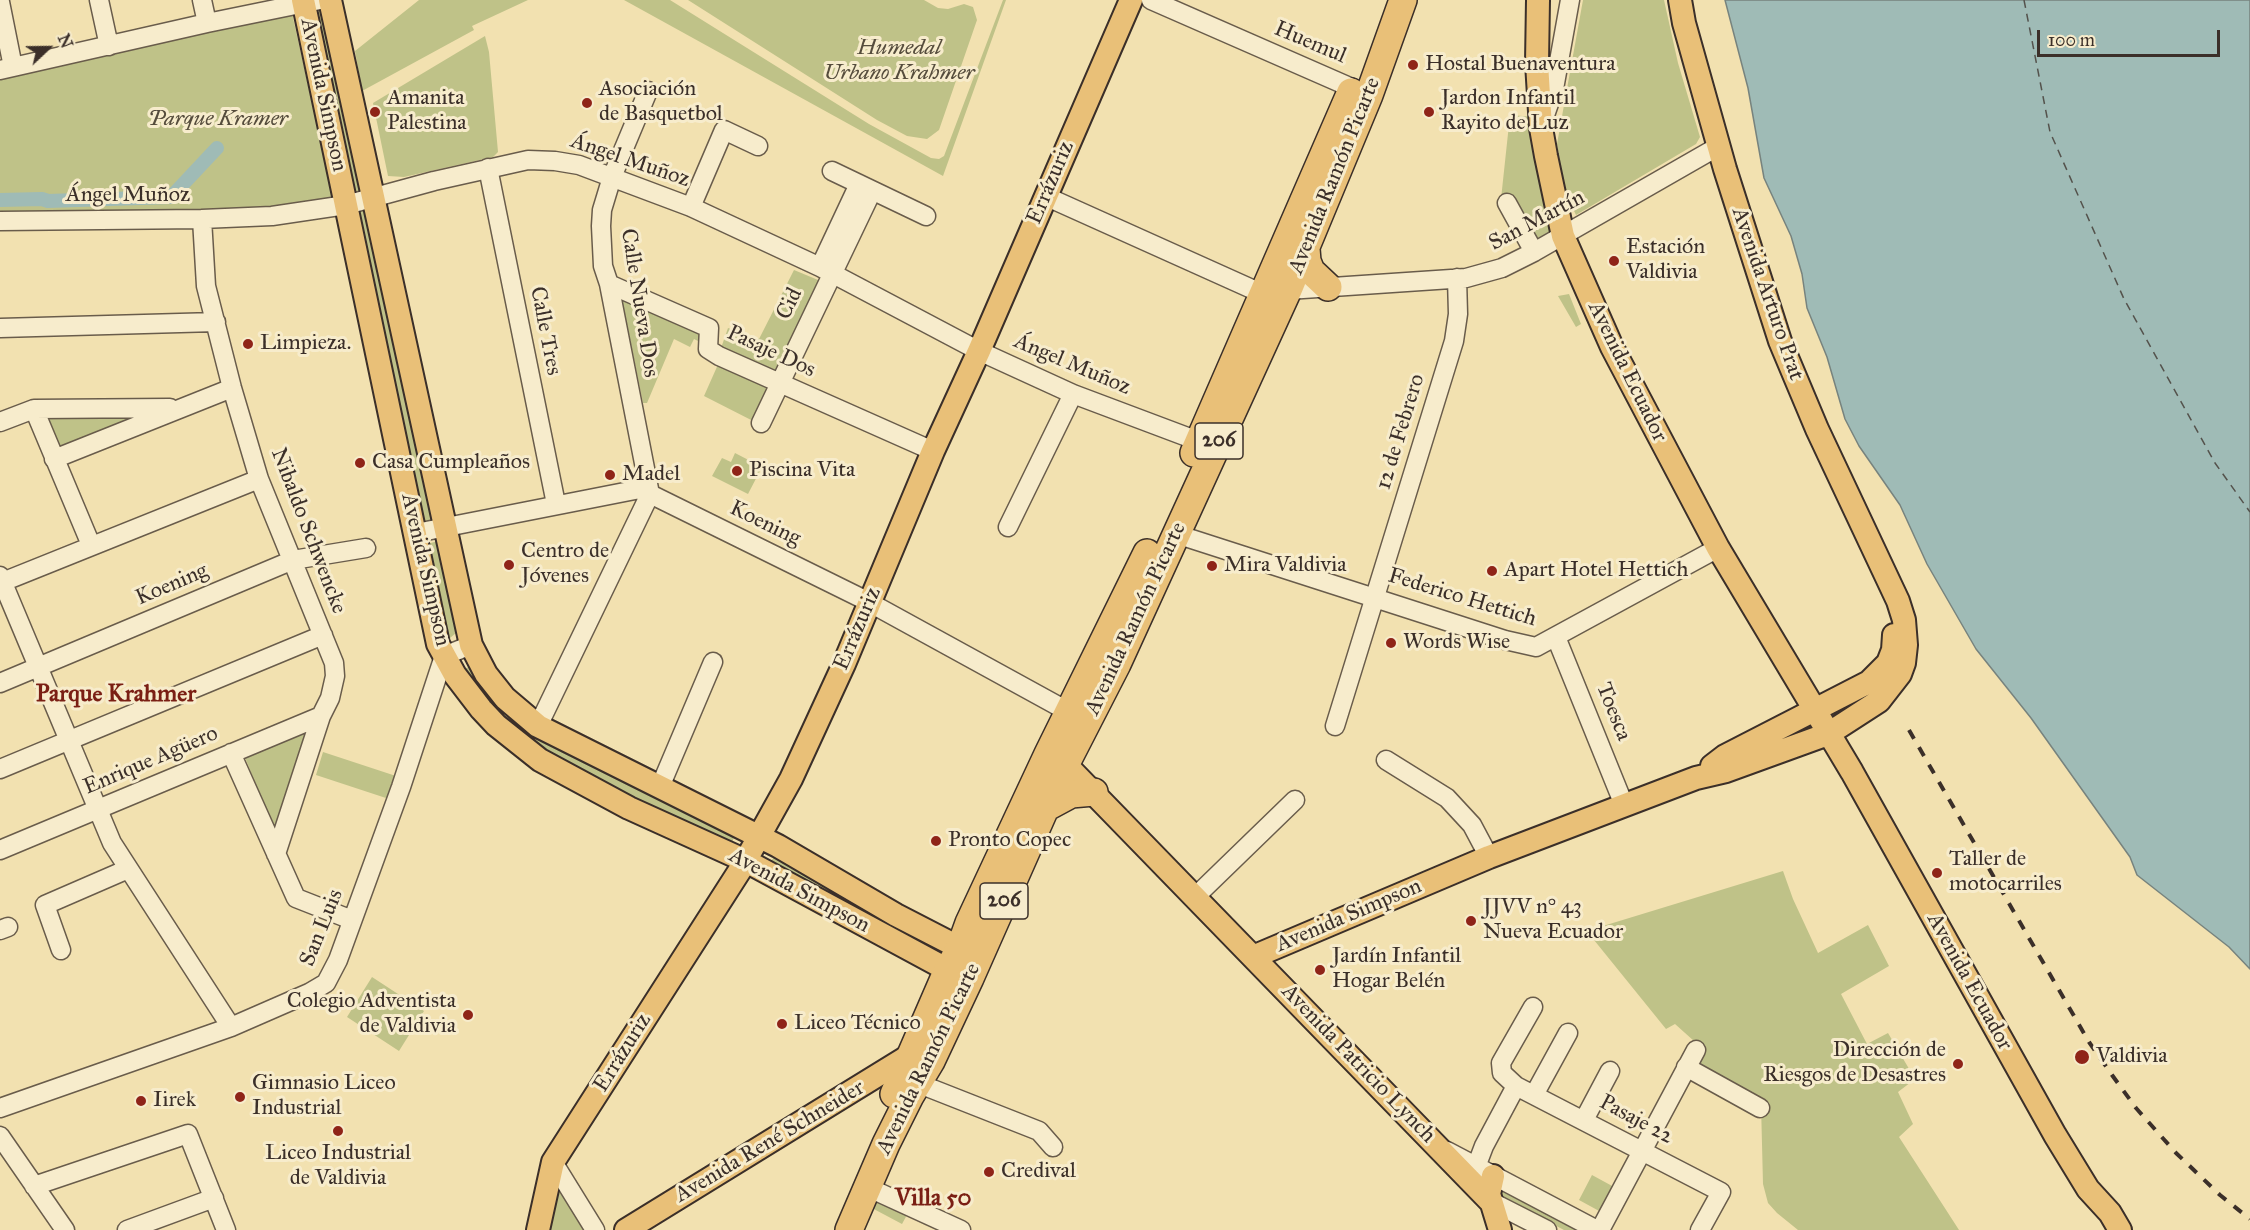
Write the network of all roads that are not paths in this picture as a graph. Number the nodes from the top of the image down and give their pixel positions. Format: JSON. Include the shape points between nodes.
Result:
{"nodes":[{"id":1,"x":99,"y":0,"type":"edge"},
{"id":2,"x":202,"y":0,"type":"edge"},
{"id":3,"x":330,"y":0,"type":"edge"},
{"id":4,"x":1131,"y":0,"type":"edge"},
{"id":5,"x":1150,"y":0,"type":"edge"},
{"id":6,"x":1383,"y":0,"type":"edge"},
{"id":7,"x":1402,"y":0,"type":"edge"},
{"id":8,"x":1538,"y":0,"type":"edge"},
{"id":9,"x":1570,"y":0,"type":"edge"},
{"id":10,"x":1680,"y":0,"type":"edge"},
{"id":11,"x":309,"y":1,"type":"edge"},
{"id":12,"x":0,"y":2,"type":"edge"},
{"id":13,"x":207,"y":22,"type":"junction"},
{"id":14,"x":109,"y":46,"type":"junction"},
{"id":15,"x":7,"y":68,"type":"edge"},
{"id":16,"x":1352,"y":88,"type":"junction"},
{"id":17,"x":648,"y":91,"type":"dead end"},
{"id":18,"x":1541,"y":129,"type":"junction"},
{"id":19,"x":758,"y":146,"type":"dead end"},
{"id":20,"x":1719,"y":146,"type":"junction"},
{"id":21,"x":488,"y":168,"type":"junction"},
{"id":22,"x":832,"y":171,"type":"dead end"},
{"id":23,"x":612,"y":177,"type":"junction"},
{"id":24,"x":865,"y":187,"type":"junction"},
{"id":25,"x":1045,"y":196,"type":"junction"},
{"id":26,"x":373,"y":197,"type":"junction"},
{"id":27,"x":1507,"y":203,"type":"dead end"},
{"id":28,"x":346,"y":204,"type":"junction"},
{"id":29,"x":691,"y":207,"type":"junction"},
{"id":30,"x":926,"y":216,"type":"dead end"},
{"id":31,"x":202,"y":219,"type":"junction"},
{"id":32,"x":0,"y":221,"type":"edge"},
{"id":33,"x":1563,"y":236,"type":"junction"},
{"id":34,"x":1306,"y":249,"type":"junction"},
{"id":35,"x":1534,"y":252,"type":"junction"},
{"id":36,"x":826,"y":270,"type":"junction"},
{"id":37,"x":1457,"y":278,"type":"junction"},
{"id":38,"x":609,"y":284,"type":"junction"},
{"id":39,"x":1328,"y":287,"type":"junction"},
{"id":40,"x":1270,"y":297,"type":"junction"},
{"id":41,"x":216,"y":322,"type":"junction"},
{"id":42,"x":0,"y":328,"type":"edge"},
{"id":43,"x":979,"y":351,"type":"junction"},
{"id":44,"x":778,"y":383,"type":"junction"},
{"id":45,"x":232,"y":388,"type":"junction"},
{"id":46,"x":1073,"y":394,"type":"junction"},
{"id":47,"x":178,"y":408,"type":"junction"},
{"id":48,"x":34,"y":409,"type":"junction"},
{"id":49,"x":0,"y":422,"type":"edge"},
{"id":50,"x":761,"y":423,"type":"dead end"},
{"id":51,"x":1198,"y":441,"type":"junction"},
{"id":52,"x":933,"y":451,"type":"junction"},
{"id":53,"x":54,"y":459,"type":"junction"},
{"id":54,"x":259,"y":478,"type":"junction"},
{"id":55,"x":650,"y":494,"type":"junction"},
{"id":56,"x":556,"y":504,"type":"junction"},
{"id":57,"x":444,"y":528,"type":"junction"},
{"id":58,"x":1008,"y":528,"type":"dead end"},
{"id":59,"x":416,"y":533,"type":"junction"},
{"id":60,"x":1176,"y":534,"type":"junction"},
{"id":61,"x":91,"y":545,"type":"junction"},
{"id":62,"x":366,"y":548,"type":"dead end"},
{"id":63,"x":1718,"y":548,"type":"junction"},
{"id":64,"x":293,"y":560,"type":"junction"},
{"id":65,"x":1886,"y":577,"type":"junction"},
{"id":66,"x":1,"y":580,"type":"edge"},
{"id":67,"x":1374,"y":597,"type":"junction"},
{"id":68,"x":870,"y":602,"type":"junction"},
{"id":69,"x":323,"y":635,"type":"junction"},
{"id":70,"x":1556,"y":637,"type":"junction"},
{"id":71,"x":471,"y":645,"type":"junction"},
{"id":72,"x":444,"y":656,"type":"junction"},
{"id":73,"x":713,"y":662,"type":"dead end"},
{"id":74,"x":39,"y":667,"type":"junction"},
{"id":75,"x":0,"y":683,"type":"edge"},
{"id":76,"x":1815,"y":711,"type":"junction"},
{"id":77,"x":1069,"y":712,"type":"junction"},
{"id":78,"x":1861,"y":713,"type":"junction"},
{"id":79,"x":321,"y":716,"type":"junction"},
{"id":80,"x":538,"y":726,"type":"junction"},
{"id":81,"x":1335,"y":726,"type":"dead end"},
{"id":82,"x":1828,"y":734,"type":"junction"},
{"id":83,"x":69,"y":742,"type":"junction"},
{"id":84,"x":231,"y":753,"type":"junction"},
{"id":85,"x":1386,"y":760,"type":"dead end"},
{"id":86,"x":1066,"y":763,"type":"junction"},
{"id":87,"x":0,"y":769,"type":"edge"},
{"id":88,"x":1852,"y":772,"type":"junction"},
{"id":89,"x":1696,"y":778,"type":"junction"},
{"id":90,"x":660,"y":787,"type":"junction"},
{"id":91,"x":1094,"y":792,"type":"junction"},
{"id":92,"x":1296,"y":800,"type":"dead end"},
{"id":93,"x":1624,"y":805,"type":"junction"},
{"id":94,"x":1045,"y":808,"type":"junction"},
{"id":95,"x":98,"y":810,"type":"junction"},
{"id":96,"x":760,"y":837,"type":"junction"},
{"id":97,"x":0,"y":850,"type":"edge"},
{"id":98,"x":276,"y":854,"type":"junction"},
{"id":99,"x":1489,"y":857,"type":"junction"},
{"id":100,"x":746,"y":861,"type":"junction"},
{"id":101,"x":128,"y":869,"type":"junction"},
{"id":102,"x":1195,"y":897,"type":"junction"},
{"id":103,"x":352,"y":920,"type":"junction"},
{"id":104,"x":61,"y":950,"type":"dead end"},
{"id":105,"x":1253,"y":957,"type":"junction"},
{"id":106,"x":954,"y":959,"type":"junction"},
{"id":107,"x":962,"y":994,"type":"junction"},
{"id":108,"x":1533,"y":1006,"type":"dead end"},
{"id":109,"x":231,"y":1027,"type":"junction"},
{"id":110,"x":1569,"y":1033,"type":"dead end"},
{"id":111,"x":1695,"y":1050,"type":"dead end"},
{"id":112,"x":912,"y":1054,"type":"junction"},
{"id":113,"x":1686,"y":1067,"type":"junction"},
{"id":114,"x":1610,"y":1071,"type":"dead end"},
{"id":115,"x":917,"y":1083,"type":"junction"},
{"id":116,"x":1516,"y":1086,"type":"junction"},
{"id":117,"x":1534,"y":1095,"type":"junction"},
{"id":118,"x":0,"y":1108,"type":"edge"},
{"id":119,"x":1760,"y":1108,"type":"dead end"},
{"id":120,"x":1584,"y":1120,"type":"junction"},
{"id":121,"x":0,"y":1136,"type":"edge"},
{"id":122,"x":1437,"y":1146,"type":"junction"},
{"id":123,"x":1053,"y":1147,"type":"dead end"},
{"id":124,"x":1642,"y":1151,"type":"junction"},
{"id":125,"x":553,"y":1162,"type":"junction"},
{"id":126,"x":1485,"y":1171,"type":"junction"},
{"id":127,"x":34,"y":1186,"type":"junction"},
{"id":128,"x":867,"y":1187,"type":"junction"},
{"id":129,"x":2088,"y":1189,"type":"junction"},
{"id":130,"x":214,"y":1198,"type":"junction"},
{"id":131,"x":1490,"y":1201,"type":"junction"},
{"id":132,"x":65,"y":1230,"type":"edge"},
{"id":133,"x":126,"y":1230,"type":"edge"},
{"id":134,"x":226,"y":1230,"type":"edge"},
{"id":135,"x":538,"y":1230,"type":"edge"},
{"id":136,"x":595,"y":1230,"type":"edge"},
{"id":137,"x":626,"y":1230,"type":"edge"},
{"id":138,"x":837,"y":1230,"type":"edge"},
{"id":139,"x":849,"y":1230,"type":"edge"},
{"id":140,"x":961,"y":1230,"type":"edge"},
{"id":141,"x":1500,"y":1230,"type":"edge"},
{"id":142,"x":1546,"y":1230,"type":"edge"},
{"id":143,"x":1598,"y":1230,"type":"edge"},
{"id":144,"x":1700,"y":1230,"type":"edge"},
{"id":145,"x":2108,"y":1230,"type":"edge"},
{"id":146,"x":2120,"y":1230,"type":"edge"}],
"edges":[{"from":1,"to":14,"type":"street"},
{"from":2,"to":13,"type":"street"},
{"from":3,"to":26,"type":"main road","name":"Avenida Simpson"},
{"from":4,"to":25,"type":"main road","name":"Errázuriz"},
{"from":5,"to":16,"type":"street","name":"Huemul"},
{"from":6,"to":16,"type":"highway","name":"Avenida Ramón Picarte","number":"206"},
{"from":7,"to":34,"type":"highway","name":"Avenida Ramón Picarte","number":"206","via":[[1369,95]]},
{"from":8,"to":18,"type":"main road","name":"Avenida Ecuador"},
{"from":9,"to":18,"type":"street","via":[[1554,89]]},
{"from":10,"to":20,"type":"main road","name":"Avenida Arturo Prat"},
{"from":11,"to":13,"type":"street"},
{"from":11,"to":28,"type":"main road","name":"Avenida Simpson"},
{"from":12,"to":15,"type":"street"},
{"from":13,"to":14,"type":"street"},
{"from":14,"to":15,"type":"street"},
{"from":16,"to":40,"type":"highway","name":"Avenida Ramón Picarte","number":"206"},
{"from":17,"to":23,"type":"street","name":"Calle Nueva Dos"},
{"from":18,"to":33,"type":"main road","name":"Avenida Ecuador"},
{"from":19,"to":29,"type":"street","via":[[724,130]]},
{"from":20,"to":33,"type":"street","name":"San Martín"},
{"from":20,"to":65,"type":"main road","name":"Avenida Arturo Prat","via":[[1790,368]]},
{"from":21,"to":23,"type":"street","name":"Ángel Muñoz","via":[[528,160],[555,161]]},
{"from":21,"to":26,"type":"street","name":"Ángel Muñoz"},
{"from":21,"to":56,"type":"street","name":"Calle Tres"},
{"from":22,"to":24,"type":"street"},
{"from":23,"to":29,"type":"street","name":"Ángel Muñoz"},
{"from":23,"to":38,"type":"street","name":"Calle Nueva Dos","via":[[601,226],[603,266]]},
{"from":24,"to":30,"type":"street"},
{"from":24,"to":36,"type":"street","name":"Cid"},
{"from":25,"to":40,"type":"street","name":"San Martín"},
{"from":25,"to":43,"type":"main road","name":"Errázuriz"},
{"from":26,"to":28,"type":"street","name":"Ángel Muñoz"},
{"from":26,"to":57,"type":"main road","name":"Avenida Simpson"},
{"from":27,"to":35,"type":"street"},
{"from":28,"to":31,"type":"street","name":"Ángel Muñoz","via":[[272,216]]},
{"from":28,"to":59,"type":"main road","name":"Avenida Simpson"},
{"from":29,"to":36,"type":"street","name":"Ángel Muñoz"},
{"from":31,"to":32,"type":"street","name":"Ángel Muñoz"},
{"from":31,"to":41,"type":"street","name":"Nibaldo Schwencke","via":[[206,286]]},
{"from":33,"to":35,"type":"street","name":"San Martín"},
{"from":33,"to":63,"type":"main road","name":"Avenida Ecuador","via":[[1612,347]]},
{"from":34,"to":39,"type":"highway","via":[[1308,266]]},
{"from":34,"to":40,"type":"highway","name":"Avenida Ramón Picarte","number":"206"},
{"from":35,"to":37,"type":"street","name":"San Martín","via":[[1502,268]]},
{"from":36,"to":43,"type":"street","name":"Ángel Muñoz"},
{"from":36,"to":44,"type":"street","name":"Cid"},
{"from":37,"to":39,"type":"street","name":"San Martín"},
{"from":37,"to":67,"type":"street","name":"12 de Febrero","via":[[1454,341]]},
{"from":38,"to":44,"type":"street","name":"Pasaje Dos","via":[[709,328],[708,350]]},
{"from":38,"to":55,"type":"street","name":"Calle Nueva Dos"},
{"from":39,"to":40,"type":"street","name":"San Martín"},
{"from":40,"to":51,"type":"highway","name":"Avenida Ramón Picarte","number":"206"},
{"from":40,"to":60,"type":"highway","name":"Avenida Ramón Picarte","number":"206"},
{"from":41,"to":42,"type":"street"},
{"from":41,"to":45,"type":"street","name":"Nibaldo Schwencke"},
{"from":43,"to":46,"type":"street","name":"Ángel Muñoz"},
{"from":43,"to":52,"type":"main road","name":"Errázuriz"},
{"from":44,"to":50,"type":"street","name":"Cid"},
{"from":44,"to":52,"type":"street","name":"Pasaje Dos"},
{"from":45,"to":47,"type":"street"},
{"from":45,"to":54,"type":"street","name":"Nibaldo Schwencke"},
{"from":46,"to":51,"type":"street","name":"Ángel Muñoz"},
{"from":46,"to":58,"type":"street"},
{"from":47,"to":48,"type":"street"},
{"from":47,"to":53,"type":"street"},
{"from":48,"to":49,"type":"street"},
{"from":48,"to":53,"type":"street"},
{"from":51,"to":77,"type":"highway","name":"Avenida Ramón Picarte","number":"206"},
{"from":52,"to":68,"type":"main road","name":"Errázuriz"},
{"from":53,"to":61,"type":"street"},
{"from":54,"to":61,"type":"street"},
{"from":54,"to":64,"type":"street","name":"Nibaldo Schwencke"},
{"from":55,"to":56,"type":"street","name":"Koening","via":[[640,489]]},
{"from":55,"to":68,"type":"street","name":"Koening"},
{"from":55,"to":80,"type":"street"},
{"from":56,"to":57,"type":"street","name":"Koening"},
{"from":57,"to":59,"type":"street","name":"Koening"},
{"from":57,"to":71,"type":"main road","name":"Avenida Simpson"},
{"from":59,"to":72,"type":"main road","name":"Avenida Simpson","via":[[438,644]]},
{"from":60,"to":67,"type":"street","name":"Federico Hettich"},
{"from":60,"to":86,"type":"highway","name":"Avenida Ramón Picarte","number":"206"},
{"from":61,"to":66,"type":"street"},
{"from":62,"to":64,"type":"street","name":"Koening"},
{"from":63,"to":70,"type":"street","name":"Federico Hettich"},
{"from":63,"to":76,"type":"main road","name":"Avenida Ecuador"},
{"from":64,"to":69,"type":"street","name":"Nibaldo Schwencke"},
{"from":64,"to":74,"type":"street","name":"Koening"},
{"from":65,"to":76,"type":"main road","name":"Avenida Arturo Prat","via":[[1894,628],[1888,663],[1869,682]]},
{"from":65,"to":78,"type":"main road","name":"Avenida Arturo Prat","via":[[1904,620],[1905,656],[1887,693]]},
{"from":66,"to":74,"type":"street"},
{"from":67,"to":70,"type":"street","name":"Federico Hettich","via":[[1536,647]]},
{"from":67,"to":81,"type":"street","name":"12 de Febrero"},
{"from":68,"to":77,"type":"street","name":"Koening"},
{"from":68,"to":96,"type":"main road","name":"Errázuriz","via":[[818,722]]},
{"from":69,"to":79,"type":"street","name":"Nibaldo Schwencke","via":[[335,676]]},
{"from":69,"to":83,"type":"street"},
{"from":70,"to":93,"type":"street","name":"Toesca"},
{"from":71,"to":72,"type":"street"},
{"from":71,"to":80,"type":"main road","name":"Avenida Simpson","via":[[500,693]]},
{"from":72,"to":100,"type":"main road","name":"Avenida Simpson","via":[[481,709],[532,755],[629,808]]},
{"from":72,"to":103,"type":"street","name":"San Luis"},
{"from":73,"to":90,"type":"street"},
{"from":74,"to":75,"type":"street","name":"Koening"},
{"from":74,"to":83,"type":"street"},
{"from":76,"to":82,"type":"main road","name":"Avenida Ecuador"},
{"from":76,"to":89,"type":"main road","name":"Avenida Simpson","via":[[1725,756]]},
{"from":77,"to":86,"type":"highway","via":[[1072,726],[1064,744]]},
{"from":77,"to":106,"type":"highway","name":"Avenida Ramón Picarte","number":"206"},
{"from":78,"to":82,"type":"main road","name":"Avenida Arturo Prat"},
{"from":78,"to":88,"type":"main road","via":[[1850,732]]},
{"from":79,"to":84,"type":"street","name":"Enrique Agüero"},
{"from":79,"to":98,"type":"street","name":"Nibaldo Schwencke"},
{"from":80,"to":90,"type":"main road","name":"Avenida Simpson"},
{"from":82,"to":88,"type":"main road","name":"Avenida Ecuador"},
{"from":82,"to":89,"type":"main road","name":"Avenida Simpson"},
{"from":83,"to":87,"type":"street"},
{"from":83,"to":95,"type":"street"},
{"from":84,"to":95,"type":"street","name":"Enrique Agüero"},
{"from":84,"to":98,"type":"street"},
{"from":85,"to":99,"type":"street","via":[[1448,798],[1472,825]]},
{"from":86,"to":91,"type":"main road","name":"Avenida Simpson"},
{"from":86,"to":94,"type":"highway","name":"Avenida Ramón Picarte","number":"206"},
{"from":88,"to":129,"type":"main road","name":"Avenida Ecuador"},
{"from":89,"to":93,"type":"main road","name":"Avenida Simpson"},
{"from":90,"to":96,"type":"main road","name":"Avenida Simpson"},
{"from":91,"to":94,"type":"highway","via":[[1071,794]]},
{"from":91,"to":102,"type":"main road","name":"Avenida Simpson"},
{"from":92,"to":102,"type":"street"},
{"from":93,"to":99,"type":"main road","name":"Avenida Simpson"},
{"from":94,"to":107,"type":"highway","name":"Avenida Ramón Picarte","number":"206"},
{"from":95,"to":97,"type":"street","name":"Enrique Agüero"},
{"from":95,"to":101,"type":"street"},
{"from":96,"to":100,"type":"main road","name":"Errázuriz"},
{"from":96,"to":106,"type":"main road","name":"Avenida Simpson","via":[[896,915]]},
{"from":98,"to":103,"type":"street","via":[[296,898]]},
{"from":99,"to":105,"type":"main road","name":"Avenida Simpson"},
{"from":100,"to":106,"type":"main road","name":"Avenida Simpson"},
{"from":100,"to":125,"type":"main road","name":"Errázuriz"},
{"from":101,"to":104,"type":"street","via":[[45,906]]},
{"from":101,"to":109,"type":"street"},
{"from":102,"to":105,"type":"main road","name":"Avenida Simpson"},
{"from":103,"to":109,"type":"street","name":"San Luis","via":[[326,983]]},
{"from":105,"to":122,"type":"main road","name":"Avenida Patricio Lynch"},
{"from":106,"to":107,"type":"highway","via":[[965,957]]},
{"from":106,"to":112,"type":"highway","name":"Avenida Ramón Picarte","number":"206"},
{"from":107,"to":115,"type":"highway","name":"Avenida Ramón Picarte","number":"206"},
{"from":108,"to":116,"type":"street","via":[[1501,1063],[1502,1073]]},
{"from":109,"to":118,"type":"street","name":"San Luis"},
{"from":110,"to":117,"type":"street"},
{"from":111,"to":113,"type":"street"},
{"from":112,"to":137,"type":"main road","name":"Avenida René Schneider"},
{"from":112,"to":138,"type":"highway","name":"Avenida Ramón Picarte","number":"206"},
{"from":113,"to":119,"type":"street"},
{"from":113,"to":124,"type":"street"},
{"from":114,"to":120,"type":"street"},
{"from":115,"to":123,"type":"street","via":[[1039,1131]]},
{"from":115,"to":128,"type":"highway","name":"Avenida Ramón Picarte","number":"206"},
{"from":116,"to":117,"type":"street","name":"Pasaje 22"},
{"from":116,"to":126,"type":"street","via":[[1484,1146]]},
{"from":117,"to":120,"type":"street","name":"Pasaje 22"},
{"from":120,"to":124,"type":"street","name":"Pasaje 22"},
{"from":121,"to":127,"type":"street"},
{"from":122,"to":126,"type":"street","name":"Avenida Patricio Lynch"},
{"from":122,"to":131,"type":"main road"},
{"from":124,"to":143,"type":"street"},
{"from":124,"to":144,"type":"street","name":"Pasaje 22","via":[[1721,1192]]},
{"from":125,"to":135,"type":"main road","name":"Errázuriz"},
{"from":125,"to":136,"type":"street"},
{"from":126,"to":131,"type":"main road"},
{"from":126,"to":143,"type":"street","name":"Avenida Patricio Lynch"},
{"from":127,"to":130,"type":"street","via":[[188,1134]]},
{"from":127,"to":132,"type":"street"},
{"from":128,"to":139,"type":"highway","name":"Avenida Ramón Picarte","number":"206"},
{"from":128,"to":140,"type":"street"},
{"from":129,"to":145,"type":"main road","name":"Avenida Ecuador"},
{"from":129,"to":146,"type":"main road","name":"Avenida Ecuador"},
{"from":130,"to":133,"type":"street"},
{"from":130,"to":134,"type":"street"},
{"from":131,"to":141,"type":"main road"},
{"from":131,"to":142,"type":"street"}]}
